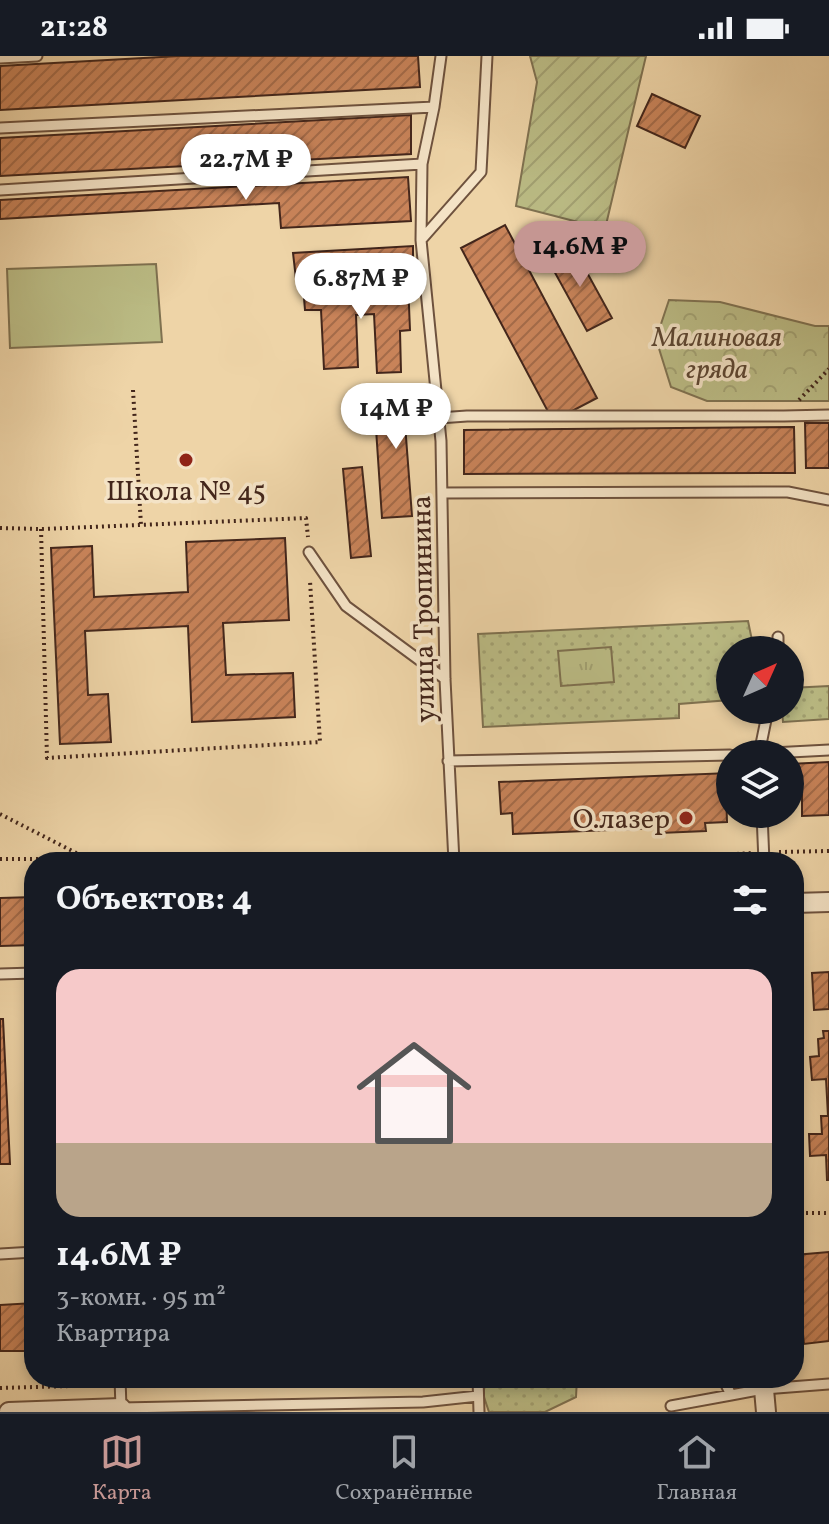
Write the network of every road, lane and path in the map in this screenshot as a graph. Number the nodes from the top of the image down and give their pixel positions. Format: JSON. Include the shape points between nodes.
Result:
{"nodes":[{"id":1,"x":37,"y":56,"type":"edge"},
{"id":2,"x":441,"y":56,"type":"edge"},
{"id":3,"x":487,"y":56,"type":"edge"},
{"id":4,"x":0,"y":58,"type":"edge"},
{"id":5,"x":434,"y":107,"type":"junction"},
{"id":6,"x":0,"y":128,"type":"edge"},
{"id":7,"x":422,"y":164,"type":"junction"},
{"id":8,"x":0,"y":190,"type":"edge"},
{"id":9,"x":421,"y":240,"type":"junction"},
{"id":10,"x":829,"y":369,"type":"edge"},
{"id":11,"x":133,"y":390,"type":"dead end"},
{"id":12,"x":829,"y":415,"type":"edge"},
{"id":13,"x":784,"y":416,"type":"junction"},
{"id":14,"x":439,"y":418,"type":"junction"},
{"id":15,"x":442,"y":493,"type":"junction"},
{"id":16,"x":829,"y":500,"type":"edge"},
{"id":17,"x":141,"y":525,"type":"junction"},
{"id":18,"x":0,"y":528,"type":"edge"},
{"id":19,"x":41,"y":529,"type":"junction"},
{"id":20,"x":309,"y":552,"type":"junction"},
{"id":21,"x":445,"y":679,"type":"junction"},
{"id":22,"x":829,"y":750,"type":"edge"},
{"id":23,"x":804,"y":751,"type":"edge"},
{"id":24,"x":716,"y":755,"type":"edge"},
{"id":25,"x":448,"y":761,"type":"junction"},
{"id":26,"x":0,"y":814,"type":"edge"},
{"id":27,"x":763,"y":828,"type":"edge"},
{"id":28,"x":829,"y":851,"type":"edge"},
{"id":29,"x":71,"y":852,"type":"edge"},
{"id":30,"x":453,"y":852,"type":"edge"},
{"id":31,"x":764,"y":852,"type":"edge"},
{"id":32,"x":804,"y":853,"type":"edge"},
{"id":33,"x":0,"y":859,"type":"edge"},
{"id":34,"x":24,"y":860,"type":"edge"},
{"id":35,"x":829,"y":902,"type":"edge"},
{"id":36,"x":804,"y":903,"type":"edge"},
{"id":37,"x":24,"y":973,"type":"edge"},
{"id":38,"x":0,"y":974,"type":"edge"},
{"id":39,"x":804,"y":1213,"type":"edge"},
{"id":40,"x":829,"y":1213,"type":"edge"},
{"id":41,"x":24,"y":1253,"type":"edge"},
{"id":42,"x":0,"y":1254,"type":"edge"},
{"id":43,"x":804,"y":1384,"type":"edge"},
{"id":44,"x":829,"y":1384,"type":"edge"},
{"id":45,"x":24,"y":1387,"type":"edge"},
{"id":46,"x":0,"y":1388,"type":"edge"},
{"id":47,"x":120,"y":1388,"type":"edge"},
{"id":48,"x":478,"y":1388,"type":"edge"},
{"id":49,"x":728,"y":1388,"type":"edge"},
{"id":50,"x":752,"y":1388,"type":"edge"},
{"id":51,"x":764,"y":1388,"type":"edge"},
{"id":52,"x":731,"y":1395,"type":"junction"},
{"id":53,"x":478,"y":1396,"type":"junction"},
{"id":54,"x":671,"y":1406,"type":"dead end"},
{"id":55,"x":423,"y":1407,"type":"edge"},
{"id":56,"x":122,"y":1410,"type":"edge"},
{"id":57,"x":9,"y":1412,"type":"edge"},
{"id":58,"x":479,"y":1412,"type":"edge"},
{"id":59,"x":766,"y":1412,"type":"edge"}],
"edges":[{"from":1,"to":4,"type":"lane"},
{"from":2,"to":5,"type":"lane","name":"улица Тропинина"},
{"from":3,"to":9,"type":"lane","via":[[481,172]]},
{"from":5,"to":6,"type":"lane"},
{"from":5,"to":7,"type":"lane","name":"улица Тропинина"},
{"from":7,"to":8,"type":"lane"},
{"from":7,"to":9,"type":"lane","name":"улица Тропинина"},
{"from":9,"to":14,"type":"lane","name":"улица Тропинина"},
{"from":10,"to":13,"type":"path"},
{"from":11,"to":17,"type":"path"},
{"from":12,"to":13,"type":"lane"},
{"from":13,"to":14,"type":"lane"},
{"from":14,"to":15,"type":"lane","name":"улица Тропинина"},
{"from":15,"to":16,"type":"lane","via":[[788,492]]},
{"from":15,"to":21,"type":"lane","name":"улица Тропинина"},
{"from":17,"to":19,"type":"path"},
{"from":17,"to":20,"type":"path","via":[[306,518]]},
{"from":18,"to":19,"type":"path"},
{"from":19,"to":20,"type":"path","via":[[47,758],[320,742]]},
{"from":20,"to":21,"type":"lane","via":[[346,606]]},
{"from":21,"to":25,"type":"lane","name":"улица Тропинина"},
{"from":22,"to":23,"type":"lane"},
{"from":24,"to":25,"type":"lane"},
{"from":25,"to":30,"type":"lane","name":"улица Тропинина"},
{"from":26,"to":29,"type":"path"},
{"from":27,"to":31,"type":"lane"},
{"from":28,"to":32,"type":"path"},
{"from":33,"to":34,"type":"path"},
{"from":35,"to":36,"type":"street"},
{"from":37,"to":38,"type":"lane"},
{"from":39,"to":40,"type":"path"},
{"from":41,"to":42,"type":"lane"},
{"from":43,"to":44,"type":"lane"},
{"from":45,"to":46,"type":"path"},
{"from":47,"to":56,"type":"lane"},
{"from":48,"to":53,"type":"lane"},
{"from":49,"to":52,"type":"lane"},
{"from":50,"to":52,"type":"lane"},
{"from":51,"to":59,"type":"street"},
{"from":52,"to":54,"type":"lane"},
{"from":53,"to":55,"type":"lane"},
{"from":53,"to":58,"type":"lane"},
{"from":55,"to":56,"type":"lane"},
{"from":56,"to":57,"type":"street"}]}
